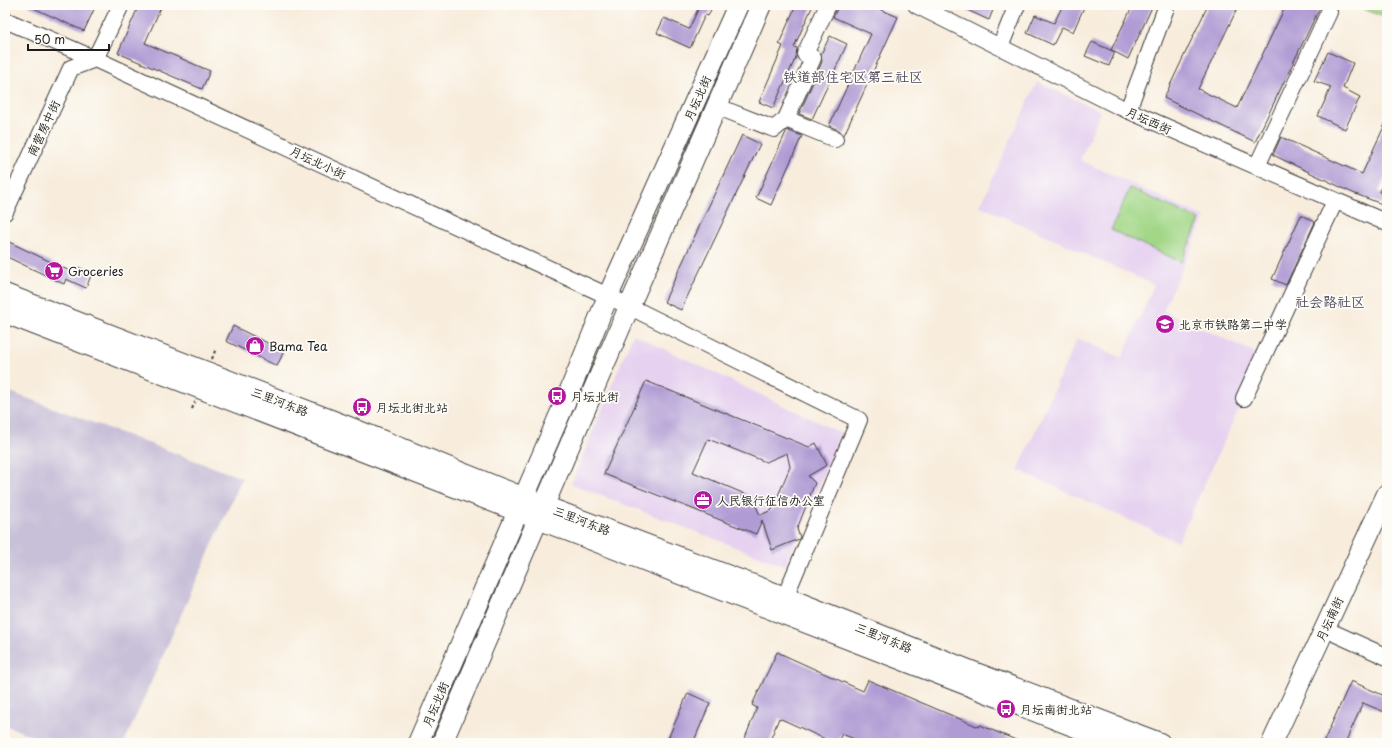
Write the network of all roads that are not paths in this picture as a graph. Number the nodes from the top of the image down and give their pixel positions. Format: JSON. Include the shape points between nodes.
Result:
{"nodes":[{"id":1,"x":121,"y":5,"type":"edge"},
{"id":2,"x":738,"y":5,"type":"edge"},
{"id":3,"x":761,"y":5,"type":"edge"},
{"id":4,"x":828,"y":5,"type":"edge"},
{"id":5,"x":916,"y":5,"type":"edge"},
{"id":6,"x":1017,"y":5,"type":"edge"},
{"id":7,"x":1167,"y":5,"type":"edge"},
{"id":8,"x":1329,"y":12,"type":"dead end"},
{"id":9,"x":5,"y":20,"type":"edge"},
{"id":10,"x":1000,"y":47,"type":"junction"},
{"id":11,"x":95,"y":59,"type":"junction"},
{"id":12,"x":716,"y":108,"type":"junction"},
{"id":13,"x":1128,"y":110,"type":"junction"},
{"id":14,"x":786,"y":119,"type":"junction"},
{"id":15,"x":834,"y":140,"type":"dead end"},
{"id":16,"x":1257,"y":166,"type":"junction"},
{"id":17,"x":1335,"y":201,"type":"junction"},
{"id":18,"x":5,"y":212,"type":"edge"},
{"id":19,"x":1387,"y":223,"type":"edge"},
{"id":20,"x":5,"y":294,"type":"edge"},
{"id":21,"x":608,"y":296,"type":"junction"},
{"id":22,"x":629,"y":307,"type":"junction"},
{"id":23,"x":5,"y":313,"type":"edge"},
{"id":24,"x":1244,"y":398,"type":"dead end"},
{"id":25,"x":1387,"y":494,"type":"edge"},
{"id":26,"x":521,"y":505,"type":"junction"},
{"id":27,"x":541,"y":513,"type":"junction"},
{"id":28,"x":1387,"y":522,"type":"edge"},
{"id":29,"x":785,"y":597,"type":"junction"},
{"id":30,"x":1336,"y":634,"type":"junction"},
{"id":31,"x":1387,"y":657,"type":"edge"},
{"id":32,"x":418,"y":743,"type":"edge"},
{"id":33,"x":442,"y":743,"type":"edge"},
{"id":34,"x":1117,"y":743,"type":"edge"},
{"id":35,"x":1160,"y":743,"type":"edge"},
{"id":36,"x":1272,"y":743,"type":"edge"},
{"id":37,"x":1285,"y":743,"type":"edge"}],
"edges":[{"from":1,"to":11,"type":"street"},
{"from":2,"to":21,"type":"main road","name":"月坛北街"},
{"from":3,"to":12,"type":"main road","name":"月坛北街"},
{"from":4,"to":14,"type":"street","via":[[805,54],[813,58]]},
{"from":5,"to":10,"type":"street","name":"月坛西街"},
{"from":6,"to":10,"type":"street"},
{"from":7,"to":13,"type":"street"},
{"from":8,"to":16,"type":"street"},
{"from":9,"to":11,"type":"street","name":"月坛北小街"},
{"from":10,"to":13,"type":"street","name":"月坛西街"},
{"from":11,"to":18,"type":"street","name":"南营房中街","via":[[71,68]]},
{"from":11,"to":21,"type":"street","name":"月坛北小街"},
{"from":12,"to":14,"type":"street","via":[[774,129]]},
{"from":12,"to":22,"type":"main road","name":"月坛北街"},
{"from":13,"to":16,"type":"street","name":"月坛西街"},
{"from":14,"to":15,"type":"street"},
{"from":16,"to":17,"type":"street","name":"月坛西街"},
{"from":17,"to":19,"type":"street","name":"月坛西街"},
{"from":17,"to":24,"type":"street"},
{"from":20,"to":26,"type":"main road","name":"三里河东路"},
{"from":21,"to":22,"type":"street","name":"月坛北小街"},
{"from":21,"to":26,"type":"main road","name":"月坛北街"},
{"from":22,"to":27,"type":"main road","name":"月坛北街"},
{"from":22,"to":29,"type":"street","name":"月坛北小街","via":[[859,420]]},
{"from":23,"to":26,"type":"main road","name":"三里河东路"},
{"from":25,"to":36,"type":"main road","name":"月坛南街"},
{"from":26,"to":27,"type":"main road","name":"三里河东路"},
{"from":26,"to":32,"type":"main road","name":"月坛北街"},
{"from":27,"to":29,"type":"main road","name":"三里河东路"},
{"from":27,"to":33,"type":"main road","name":"月坛北街"},
{"from":27,"to":34,"type":"main road","name":"三里河东路","via":[[630,556]]},
{"from":28,"to":30,"type":"main road","name":"月坛南街"},
{"from":29,"to":35,"type":"main road","name":"三里河东路"},
{"from":30,"to":31,"type":"street"},
{"from":30,"to":37,"type":"main road","name":"月坛南街"}]}
